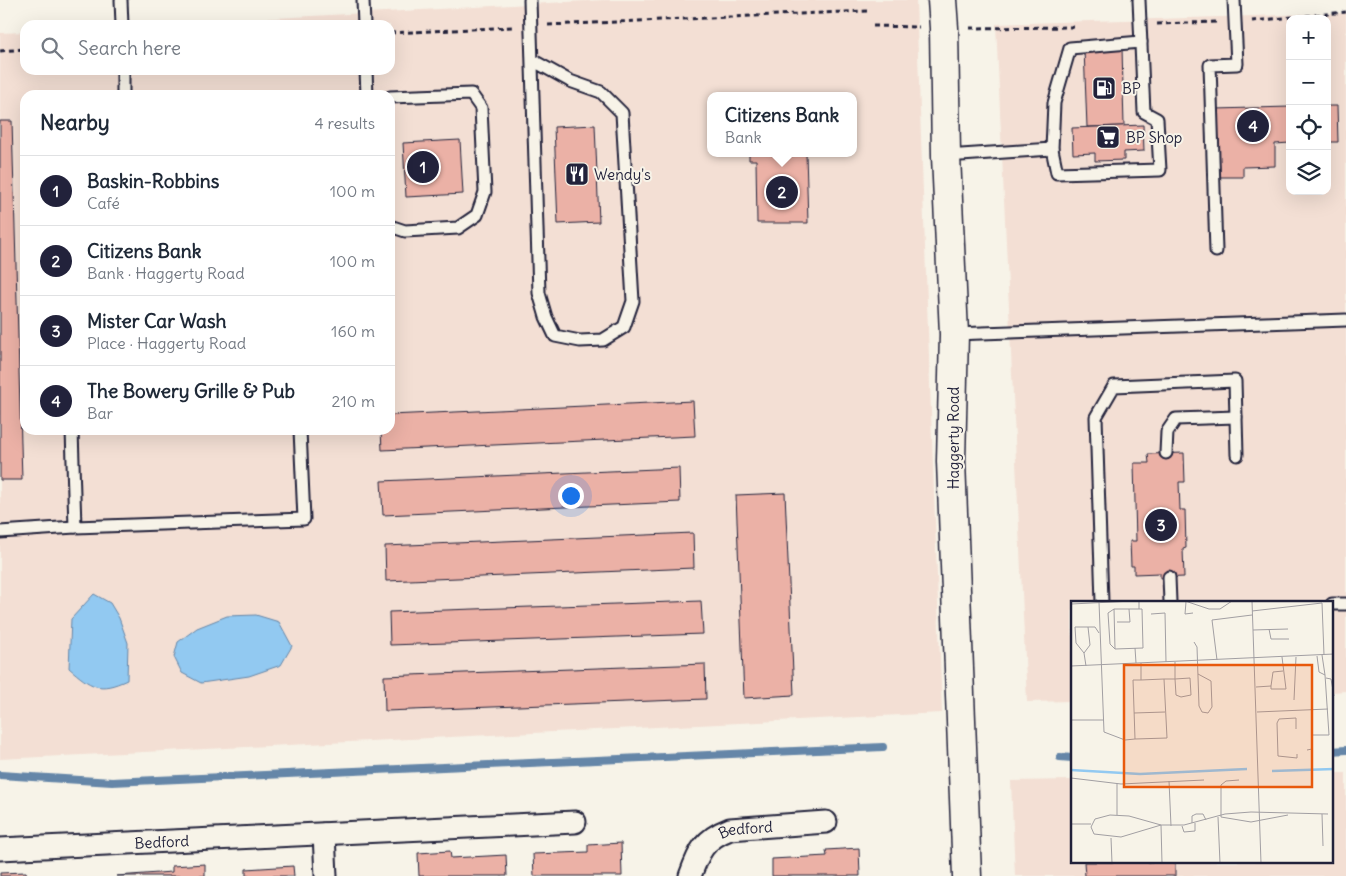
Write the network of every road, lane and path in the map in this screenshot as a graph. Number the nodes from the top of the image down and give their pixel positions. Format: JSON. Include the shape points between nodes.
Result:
{"nodes":[{"id":1,"x":121,"y":0,"type":"edge"},
{"id":2,"x":363,"y":0,"type":"edge"},
{"id":3,"x":530,"y":0,"type":"edge"},
{"id":4,"x":942,"y":0,"type":"edge"},
{"id":5,"x":1139,"y":0,"type":"edge"},
{"id":6,"x":1234,"y":0,"type":"edge"},
{"id":7,"x":867,"y":11,"type":"dead end"},
{"id":8,"x":122,"y":20,"type":"edge"},
{"id":9,"x":364,"y":20,"type":"edge"},
{"id":10,"x":531,"y":26,"type":"junction"},
{"id":11,"x":395,"y":33,"type":"edge"},
{"id":12,"x":1141,"y":42,"type":"junction"},
{"id":13,"x":20,"y":49,"type":"edge"},
{"id":14,"x":0,"y":51,"type":"edge"},
{"id":15,"x":532,"y":60,"type":"junction"},
{"id":16,"x":123,"y":75,"type":"edge"},
{"id":17,"x":366,"y":75,"type":"edge"},
{"id":18,"x":123,"y":90,"type":"edge"},
{"id":19,"x":367,"y":90,"type":"edge"},
{"id":20,"x":395,"y":97,"type":"edge"},
{"id":21,"x":1052,"y":149,"type":"junction"},
{"id":22,"x":946,"y":156,"type":"junction"},
{"id":23,"x":395,"y":227,"type":"edge"},
{"id":24,"x":1216,"y":251,"type":"dead end"},
{"id":25,"x":1346,"y":320,"type":"edge"},
{"id":26,"x":954,"y":334,"type":"junction"},
{"id":27,"x":1236,"y":416,"type":"junction"},
{"id":28,"x":72,"y":435,"type":"edge"},
{"id":29,"x":300,"y":435,"type":"edge"},
{"id":30,"x":1166,"y":453,"type":"dead end"},
{"id":31,"x":1237,"y":455,"type":"dead end"},
{"id":32,"x":75,"y":527,"type":"junction"},
{"id":33,"x":0,"y":532,"type":"edge"},
{"id":34,"x":1169,"y":577,"type":"dead end"},
{"id":35,"x":1102,"y":601,"type":"edge"},
{"id":36,"x":1170,"y":601,"type":"edge"},
{"id":37,"x":575,"y":822,"type":"dead end"},
{"id":38,"x":826,"y":822,"type":"dead end"},
{"id":39,"x":324,"y":834,"type":"junction"},
{"id":40,"x":0,"y":850,"type":"edge"},
{"id":41,"x":326,"y":876,"type":"edge"},
{"id":42,"x":690,"y":876,"type":"edge"},
{"id":43,"x":967,"y":876,"type":"edge"}],
"edges":[{"from":1,"to":8,"type":"lane"},
{"from":2,"to":9,"type":"lane"},
{"from":3,"to":10,"type":"lane"},
{"from":4,"to":22,"type":"main road","name":"Haggerty Road"},
{"from":5,"to":12,"type":"lane"},
{"from":6,"to":24,"type":"lane","via":[[1236,64],[1210,65]]},
{"from":7,"to":10,"type":"path"},
{"from":10,"to":11,"type":"path"},
{"from":10,"to":15,"type":"lane"},
{"from":12,"to":21,"type":"lane","via":[[1070,48],[1054,103]]},
{"from":12,"to":21,"type":"lane","via":[[1144,112],[1157,119],[1160,170],[1056,173]]},
{"from":13,"to":14,"type":"path"},
{"from":15,"to":15,"type":"lane","via":[[539,293],[556,336],[580,341],[603,340],[624,327],[633,301],[622,113],[602,92],[570,81]]},
{"from":16,"to":18,"type":"lane"},
{"from":17,"to":19,"type":"lane"},
{"from":20,"to":23,"type":"lane","via":[[471,94],[482,108],[485,192],[477,215],[458,228],[405,230]]},
{"from":21,"to":22,"type":"lane"},
{"from":22,"to":26,"type":"main road","name":"Haggerty Road"},
{"from":25,"to":26,"type":"lane"},
{"from":26,"to":43,"type":"main road","name":"Haggerty Road","via":[[951,461]]},
{"from":27,"to":30,"type":"lane","via":[[1176,419],[1167,432]]},
{"from":27,"to":31,"type":"lane"},
{"from":27,"to":35,"type":"lane","via":[[1235,380],[1114,386],[1096,416]]},
{"from":28,"to":32,"type":"lane"},
{"from":29,"to":32,"type":"lane","via":[[304,519]]},
{"from":32,"to":33,"type":"lane"},
{"from":34,"to":36,"type":"lane"},
{"from":37,"to":39,"type":"street","name":"Bedford"},
{"from":38,"to":42,"type":"street","name":"Bedford","via":[[730,829],[706,843]]},
{"from":39,"to":40,"type":"street","name":"Bedford"},
{"from":39,"to":41,"type":"street"}]}
